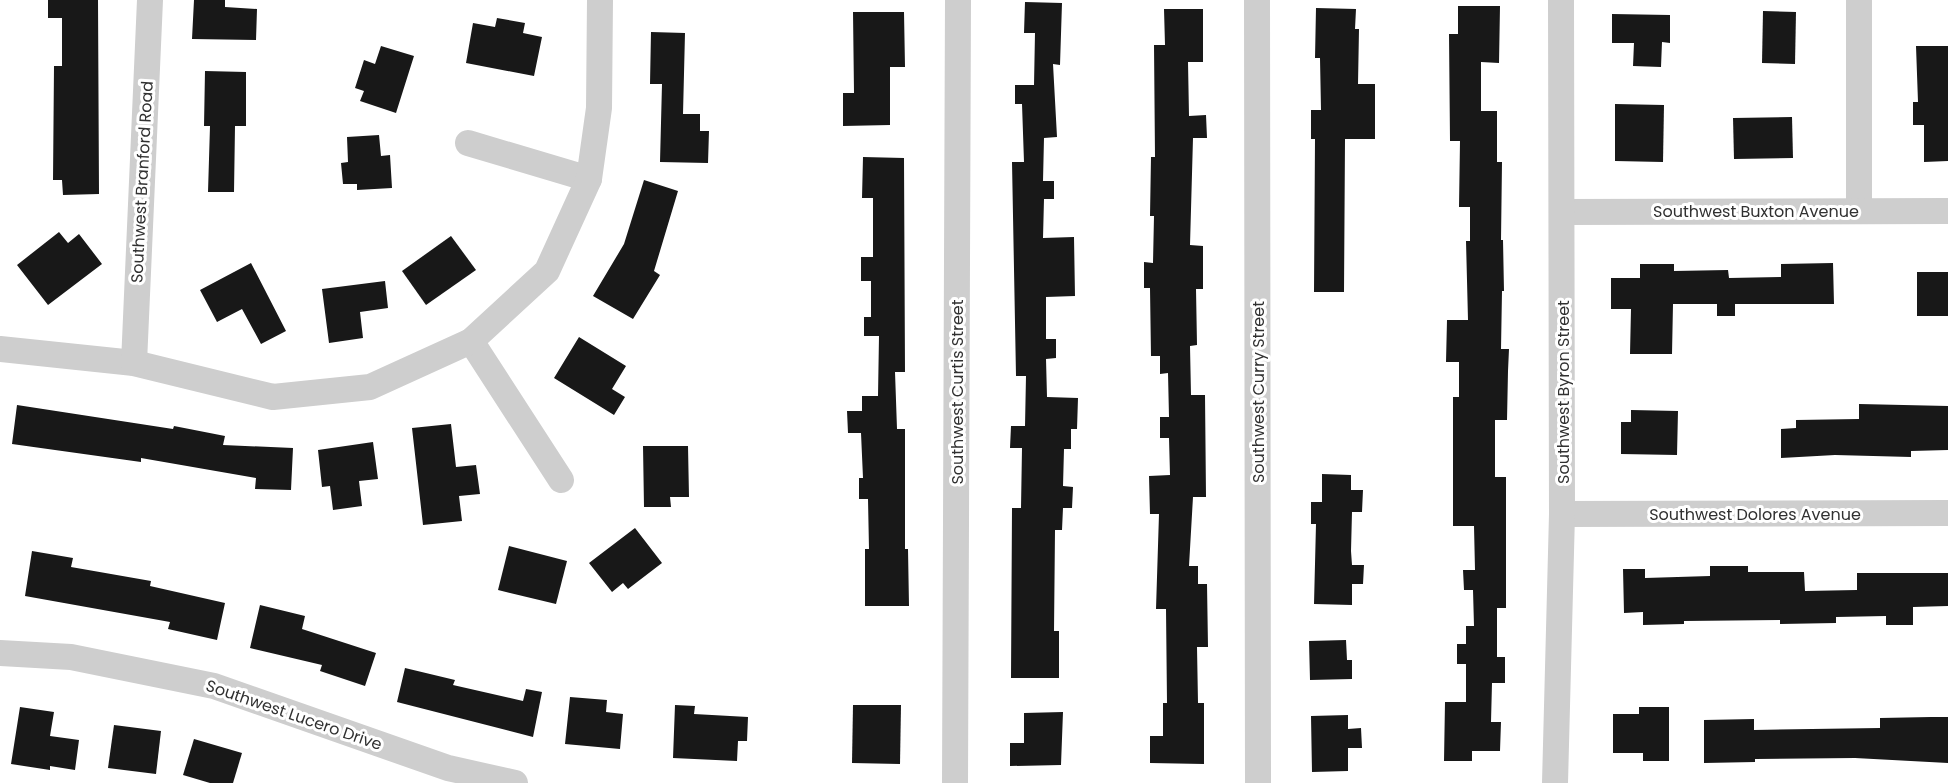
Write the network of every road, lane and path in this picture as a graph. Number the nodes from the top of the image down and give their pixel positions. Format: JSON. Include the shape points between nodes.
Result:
{"nodes":[{"id":1,"x":150,"y":0,"type":"edge"},
{"id":2,"x":600,"y":0,"type":"edge"},
{"id":3,"x":958,"y":0,"type":"edge"},
{"id":4,"x":1257,"y":0,"type":"edge"},
{"id":5,"x":1561,"y":0,"type":"edge"},
{"id":6,"x":1859,"y":0,"type":"edge"},
{"id":7,"x":468,"y":143,"type":"dead end"},
{"id":8,"x":589,"y":179,"type":"junction"},
{"id":9,"x":1859,"y":211,"type":"junction"},
{"id":10,"x":1948,"y":211,"type":"edge"},
{"id":11,"x":1563,"y":212,"type":"junction"},
{"id":12,"x":471,"y":341,"type":"junction"},
{"id":13,"x":0,"y":349,"type":"edge"},
{"id":14,"x":134,"y":363,"type":"junction"},
{"id":15,"x":561,"y":480,"type":"dead end"},
{"id":16,"x":1948,"y":513,"type":"edge"},
{"id":17,"x":1562,"y":514,"type":"junction"},
{"id":18,"x":0,"y":653,"type":"edge"},
{"id":19,"x":514,"y":783,"type":"edge"},
{"id":20,"x":955,"y":783,"type":"edge"},
{"id":21,"x":1258,"y":783,"type":"edge"},
{"id":22,"x":1556,"y":783,"type":"edge"}],
"edges":[{"from":1,"to":14,"type":"street","name":"Southwest Branford Road"},
{"from":2,"to":8,"type":"street","via":[[599,108]]},
{"from":3,"to":20,"type":"street","name":"Southwest Curtis Street"},
{"from":4,"to":21,"type":"street","name":"Southwest Curry Street"},
{"from":5,"to":11,"type":"street","name":"Southwest Byron Street"},
{"from":6,"to":9,"type":"street"},
{"from":7,"to":8,"type":"street"},
{"from":8,"to":12,"type":"street","via":[[547,271]]},
{"from":9,"to":10,"type":"street","name":"Southwest Buxton Avenue"},
{"from":9,"to":11,"type":"street","name":"Southwest Buxton Avenue"},
{"from":11,"to":17,"type":"street","name":"Southwest Byron Street"},
{"from":12,"to":14,"type":"street","via":[[370,387],[273,397]]},
{"from":12,"to":15,"type":"street"},
{"from":13,"to":14,"type":"street"},
{"from":16,"to":17,"type":"street","name":"Southwest Dolores Avenue"},
{"from":17,"to":22,"type":"street","name":"Southwest Byron Street"},
{"from":18,"to":19,"type":"street","name":"Southwest Lucero Drive","via":[[71,657],[214,686],[448,768]]}]}
